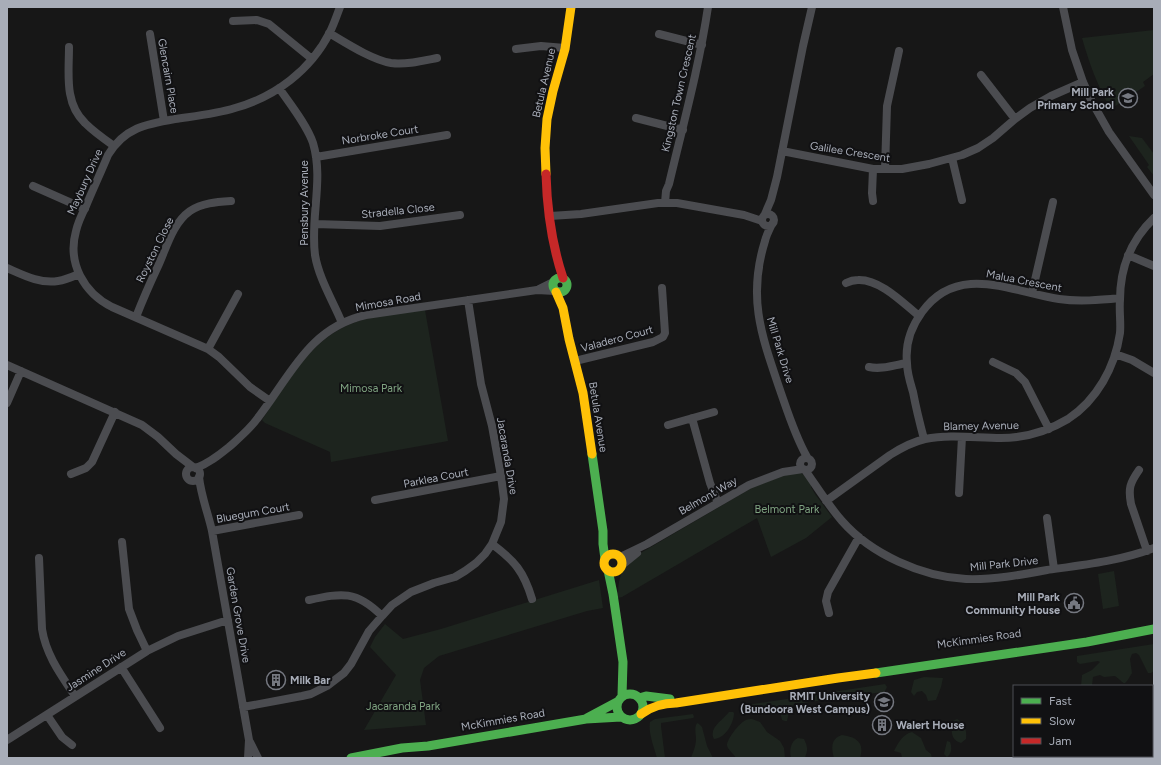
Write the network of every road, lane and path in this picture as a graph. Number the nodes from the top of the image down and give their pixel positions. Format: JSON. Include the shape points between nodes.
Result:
{"nodes":[{"id":1,"x":340,"y":7,"type":"edge"},
{"id":2,"x":571,"y":7,"type":"edge"},
{"id":3,"x":708,"y":7,"type":"edge"},
{"id":4,"x":812,"y":7,"type":"edge"},
{"id":5,"x":1063,"y":7,"type":"edge"},
{"id":6,"x":233,"y":21,"type":"dead end"},
{"id":7,"x":329,"y":33,"type":"junction"},
{"id":8,"x":150,"y":34,"type":"dead end"},
{"id":9,"x":659,"y":34,"type":"dead end"},
{"id":10,"x":702,"y":45,"type":"junction"},
{"id":11,"x":69,"y":47,"type":"dead end"},
{"id":12,"x":565,"y":48,"type":"junction"},
{"id":13,"x":516,"y":49,"type":"dead end"},
{"id":14,"x":899,"y":51,"type":"dead end"},
{"id":15,"x":437,"y":58,"type":"dead end"},
{"id":16,"x":312,"y":59,"type":"junction"},
{"id":17,"x":982,"y":75,"type":"dead end"},
{"id":18,"x":1083,"y":82,"type":"junction"},
{"id":19,"x":280,"y":88,"type":"junction"},
{"id":20,"x":636,"y":118,"type":"dead end"},
{"id":21,"x":1016,"y":119,"type":"junction"},
{"id":22,"x":164,"y":121,"type":"junction"},
{"id":23,"x":683,"y":130,"type":"junction"},
{"id":24,"x":448,"y":135,"type":"dead end"},
{"id":25,"x":114,"y":146,"type":"junction"},
{"id":26,"x":782,"y":151,"type":"junction"},
{"id":27,"x":316,"y":156,"type":"junction"},
{"id":28,"x":952,"y":158,"type":"junction"},
{"id":29,"x":873,"y":169,"type":"junction"},
{"id":30,"x":885,"y":169,"type":"junction"},
{"id":31,"x":33,"y":186,"type":"dead end"},
{"id":32,"x":1154,"y":193,"type":"edge"},
{"id":33,"x":962,"y":200,"type":"dead end"},
{"id":34,"x":231,"y":201,"type":"dead end"},
{"id":35,"x":873,"y":201,"type":"dead end"},
{"id":36,"x":1053,"y":202,"type":"dead end"},
{"id":37,"x":668,"y":203,"type":"junction"},
{"id":38,"x":84,"y":209,"type":"junction"},
{"id":39,"x":460,"y":215,"type":"dead end"},
{"id":40,"x":1154,"y":218,"type":"edge"},
{"id":41,"x":550,"y":219,"type":"junction"},
{"id":42,"x":767,"y":219,"type":"junction"},
{"id":43,"x":315,"y":224,"type":"junction"},
{"id":44,"x":1128,"y":255,"type":"junction"},
{"id":45,"x":1154,"y":266,"type":"edge"},
{"id":46,"x":7,"y":268,"type":"edge"},
{"id":47,"x":79,"y":274,"type":"junction"},
{"id":48,"x":846,"y":282,"type":"dead end"},
{"id":49,"x":556,"y":285,"type":"junction"},
{"id":50,"x":662,"y":288,"type":"dead end"},
{"id":51,"x":1032,"y":293,"type":"junction"},
{"id":52,"x":238,"y":294,"type":"dead end"},
{"id":53,"x":1120,"y":298,"type":"junction"},
{"id":54,"x":468,"y":300,"type":"junction"},
{"id":55,"x":563,"y":308,"type":"junction"},
{"id":56,"x":918,"y":316,"type":"junction"},
{"id":57,"x":136,"y":317,"type":"junction"},
{"id":58,"x":342,"y":323,"type":"junction"},
{"id":59,"x":208,"y":349,"type":"junction"},
{"id":60,"x":1115,"y":354,"type":"junction"},
{"id":61,"x":575,"y":361,"type":"junction"},
{"id":62,"x":993,"y":362,"type":"dead end"},
{"id":63,"x":907,"y":363,"type":"junction"},
{"id":64,"x":7,"y":365,"type":"edge"},
{"id":65,"x":869,"y":367,"type":"dead end"},
{"id":66,"x":21,"y":371,"type":"junction"},
{"id":67,"x":1154,"y":372,"type":"edge"},
{"id":68,"x":270,"y":401,"type":"junction"},
{"id":69,"x":7,"y":403,"type":"edge"},
{"id":70,"x":115,"y":412,"type":"junction"},
{"id":71,"x":714,"y":412,"type":"dead end"},
{"id":72,"x":692,"y":418,"type":"junction"},
{"id":73,"x":668,"y":425,"type":"dead end"},
{"id":74,"x":1049,"y":429,"type":"junction"},
{"id":75,"x":962,"y":437,"type":"junction"},
{"id":76,"x":924,"y":439,"type":"junction"},
{"id":77,"x":804,"y":464,"type":"junction"},
{"id":78,"x":1139,"y":470,"type":"dead end"},
{"id":79,"x":194,"y":473,"type":"junction"},
{"id":80,"x":71,"y":474,"type":"dead end"},
{"id":81,"x":501,"y":476,"type":"junction"},
{"id":82,"x":959,"y":493,"type":"dead end"},
{"id":83,"x":375,"y":500,"type":"dead end"},
{"id":84,"x":826,"y":501,"type":"junction"},
{"id":85,"x":718,"y":503,"type":"junction"},
{"id":86,"x":299,"y":516,"type":"dead end"},
{"id":87,"x":1047,"y":518,"type":"dead end"},
{"id":88,"x":603,"y":531,"type":"junction"},
{"id":89,"x":212,"y":532,"type":"junction"},
{"id":90,"x":859,"y":537,"type":"junction"},
{"id":91,"x":122,"y":542,"type":"dead end"},
{"id":92,"x":492,"y":544,"type":"junction"},
{"id":93,"x":647,"y":544,"type":"junction"},
{"id":94,"x":1150,"y":550,"type":"edge"},
{"id":95,"x":617,"y":556,"type":"junction"},
{"id":96,"x":39,"y":558,"type":"dead end"},
{"id":97,"x":605,"y":559,"type":"junction"},
{"id":98,"x":620,"y":568,"type":"junction"},
{"id":99,"x":1054,"y":569,"type":"junction"},
{"id":100,"x":608,"y":570,"type":"junction"},
{"id":101,"x":614,"y":594,"type":"junction"},
{"id":102,"x":532,"y":599,"type":"dead end"},
{"id":103,"x":309,"y":600,"type":"dead end"},
{"id":104,"x":829,"y":613,"type":"dead end"},
{"id":105,"x":382,"y":616,"type":"junction"},
{"id":106,"x":228,"y":623,"type":"junction"},
{"id":107,"x":1154,"y":629,"type":"edge"},
{"id":108,"x":147,"y":650,"type":"junction"},
{"id":109,"x":623,"y":662,"type":"junction"},
{"id":110,"x":121,"y":667,"type":"junction"},
{"id":111,"x":75,"y":696,"type":"junction"},
{"id":112,"x":638,"y":697,"type":"junction"},
{"id":113,"x":619,"y":699,"type":"junction"},
{"id":114,"x":686,"y":701,"type":"junction"},
{"id":115,"x":243,"y":707,"type":"junction"},
{"id":116,"x":640,"y":714,"type":"junction"},
{"id":117,"x":47,"y":715,"type":"junction"},
{"id":118,"x":621,"y":717,"type":"junction"},
{"id":119,"x":586,"y":719,"type":"junction"},
{"id":120,"x":160,"y":728,"type":"dead end"},
{"id":121,"x":7,"y":740,"type":"edge"},
{"id":122,"x":249,"y":740,"type":"junction"},
{"id":123,"x":72,"y":745,"type":"dead end"},
{"id":124,"x":424,"y":746,"type":"junction"},
{"id":125,"x":248,"y":758,"type":"edge"},
{"id":126,"x":258,"y":758,"type":"edge"},
{"id":127,"x":351,"y":758,"type":"edge"},
{"id":128,"x":384,"y":758,"type":"edge"}],
"edges":[{"from":1,"to":7,"type":"street","name":"Maybury Drive"},
{"from":2,"to":12,"type":"main road","name":"Betula Avenue"},
{"from":3,"to":10,"type":"street","name":"Kingston Town Crescent"},
{"from":4,"to":26,"type":"street","name":"Mill Park Drive"},
{"from":5,"to":18,"type":"street","via":[[1072,50]]},
{"from":6,"to":16,"type":"street","via":[[257,20],[270,24]]},
{"from":7,"to":15,"type":"street","via":[[384,62],[400,63]]},
{"from":7,"to":16,"type":"street","name":"Maybury Drive"},
{"from":8,"to":22,"type":"street","name":"Glencairn Place"},
{"from":9,"to":10,"type":"street"},
{"from":10,"to":23,"type":"street","name":"Kingston Town Crescent"},
{"from":11,"to":25,"type":"street","via":[[70,99],[85,123]]},
{"from":12,"to":13,"type":"street","via":[[541,46]]},
{"from":12,"to":41,"type":"main road","name":"Betula Avenue","via":[[550,104],[545,136],[544,169]]},
{"from":14,"to":30,"type":"street","via":[[888,106]]},
{"from":16,"to":19,"type":"street","name":"Maybury Drive"},
{"from":17,"to":21,"type":"street"},
{"from":18,"to":21,"type":"street","name":"Galilee Crescent","via":[[1041,101]]},
{"from":18,"to":32,"type":"street","via":[[1109,132]]},
{"from":19,"to":22,"type":"street","name":"Maybury Drive","via":[[234,109]]},
{"from":19,"to":27,"type":"street","name":"Pensbury Avenue","via":[[307,130]]},
{"from":20,"to":23,"type":"street"},
{"from":21,"to":28,"type":"street","name":"Galilee Crescent","via":[[986,144]]},
{"from":22,"to":25,"type":"street","name":"Maybury Drive","via":[[132,130]]},
{"from":23,"to":37,"type":"street","name":"Kingston Town Crescent","via":[[666,191]]},
{"from":24,"to":27,"type":"street","name":"Norbroke Court"},
{"from":25,"to":38,"type":"street","name":"Maybury Drive"},
{"from":26,"to":29,"type":"street","name":"Galilee Crescent"},
{"from":26,"to":42,"type":"street","name":"Mill Park Drive"},
{"from":27,"to":43,"type":"street","name":"Pensbury Avenue"},
{"from":28,"to":30,"type":"street","name":"Galilee Crescent","via":[[910,168]]},
{"from":28,"to":33,"type":"street"},
{"from":29,"to":30,"type":"street","name":"Galilee Crescent"},
{"from":29,"to":35,"type":"street"},
{"from":31,"to":38,"type":"street"},
{"from":34,"to":57,"type":"street","name":"Royston Close","via":[[202,205],[180,220]]},
{"from":36,"to":51,"type":"street"},
{"from":37,"to":41,"type":"street"},
{"from":37,"to":42,"type":"street","via":[[689,204]]},
{"from":38,"to":47,"type":"street","name":"Maybury Drive","via":[[74,238],[74,255]]},
{"from":39,"to":43,"type":"street","name":"Stradella Close","via":[[380,226]]},
{"from":40,"to":44,"type":"street","name":"Blamey Avenue","via":[[1135,241]]},
{"from":41,"to":49,"type":"main road","name":"Betula Avenue","via":[[556,260]]},
{"from":42,"to":77,"type":"street","name":"Mill Park Drive","via":[[758,272],[759,319]]},
{"from":43,"to":58,"type":"street","name":"Pensbury Avenue","via":[[315,250],[319,272]]},
{"from":44,"to":45,"type":"street"},
{"from":44,"to":53,"type":"street","name":"Blamey Avenue"},
{"from":46,"to":47,"type":"street","via":[[43,281],[58,281]]},
{"from":47,"to":57,"type":"street","name":"Maybury Drive","via":[[87,288],[99,299]]},
{"from":48,"to":56,"type":"street","via":[[862,280],[880,286]]},
{"from":49,"to":54,"type":"street","name":"Mimosa Road"},
{"from":49,"to":55,"type":"main road","name":"Betula Avenue"},
{"from":49,"to":55,"type":"main road","name":"Betula Avenue","via":[[561,293],[565,290]]},
{"from":50,"to":61,"type":"street","name":"Valadero Court","via":[[665,333],[663,337],[653,342]]},
{"from":51,"to":53,"type":"street","name":"Malua Crescent","via":[[1073,300]]},
{"from":51,"to":56,"type":"street","name":"Malua Crescent","via":[[990,284],[962,285],[934,298]]},
{"from":52,"to":59,"type":"street"},
{"from":53,"to":60,"type":"street","name":"Blamey Avenue","via":[[1120,333]]},
{"from":54,"to":58,"type":"street","name":"Mimosa Road","via":[[366,315]]},
{"from":54,"to":81,"type":"street","name":"Jacaranda Drive","via":[[481,384]]},
{"from":55,"to":61,"type":"main road","name":"Betula Avenue"},
{"from":56,"to":63,"type":"street","name":"Malua Crescent","via":[[909,335]]},
{"from":57,"to":59,"type":"street","name":"Maybury Drive"},
{"from":58,"to":68,"type":"street","name":"Mimosa Road","via":[[313,344]]},
{"from":59,"to":68,"type":"street","name":"Maybury Drive","via":[[250,387]]},
{"from":60,"to":67,"type":"street"},
{"from":60,"to":74,"type":"street","name":"Blamey Avenue","via":[[1108,373],[1086,404],[1069,418]]},
{"from":61,"to":88,"type":"main road","name":"Betula Avenue","via":[[583,393]]},
{"from":62,"to":74,"type":"street","via":[[1016,373],[1025,382]]},
{"from":63,"to":65,"type":"street","via":[[883,368]]},
{"from":63,"to":76,"type":"street","name":"Malua Crescent"},
{"from":64,"to":66,"type":"street"},
{"from":66,"to":69,"type":"street"},
{"from":66,"to":70,"type":"street"},
{"from":68,"to":79,"type":"street","name":"Mimosa Road","via":[[246,432]]},
{"from":70,"to":79,"type":"street","via":[[151,431]]},
{"from":70,"to":80,"type":"street","via":[[92,462],[86,468]]},
{"from":71,"to":72,"type":"street"},
{"from":72,"to":73,"type":"street"},
{"from":72,"to":85,"type":"street"},
{"from":74,"to":75,"type":"street","name":"Blamey Avenue","via":[[1012,438]]},
{"from":75,"to":76,"type":"street","name":"Blamey Avenue"},
{"from":75,"to":82,"type":"street"},
{"from":76,"to":84,"type":"street","name":"Blamey Avenue","via":[[890,455]]},
{"from":77,"to":84,"type":"street","name":"Mill Park Drive"},
{"from":77,"to":85,"type":"street","name":"Belmont Way","via":[[749,485]]},
{"from":78,"to":94,"type":"street","via":[[1130,485],[1130,497]]},
{"from":79,"to":89,"type":"street","name":"Garden Grove Drive"},
{"from":81,"to":83,"type":"street","name":"Parklea Court"},
{"from":81,"to":92,"type":"street","name":"Jacaranda Drive","via":[[503,511]]},
{"from":84,"to":90,"type":"street","name":"Mill Park Drive","via":[[842,522]]},
{"from":85,"to":93,"type":"street","name":"Belmont Way"},
{"from":86,"to":89,"type":"street","name":"Bluegum Court"},
{"from":87,"to":99,"type":"street"},
{"from":88,"to":95,"type":"main road","name":"Betula Avenue"},
{"from":88,"to":97,"type":"main road","name":"Betula Avenue"},
{"from":89,"to":106,"type":"street","name":"Garden Grove Drive"},
{"from":90,"to":99,"type":"street","name":"Mill Park Drive","via":[[887,556],[905,564],[952,578],[981,579]]},
{"from":90,"to":104,"type":"street","via":[[828,592],[826,601]]},
{"from":91,"to":108,"type":"street","via":[[129,609],[136,630]]},
{"from":92,"to":102,"type":"street","via":[[517,566],[528,585]]},
{"from":92,"to":105,"type":"street","name":"Jacaranda Drive","via":[[485,554],[465,571],[412,592],[392,605]]},
{"from":93,"to":95,"type":"street","name":"Belmont Way"},
{"from":93,"to":98,"type":"street","name":"Belmont Way"},
{"from":94,"to":99,"type":"street","name":"Mill Park Drive","via":[[1122,558]]},
{"from":95,"to":97,"type":"main road","via":[[609,555]]},
{"from":95,"to":98,"type":"main road","name":"Betula Avenue","via":[[622,562]]},
{"from":96,"to":111,"type":"street","via":[[44,638],[52,660]]},
{"from":97,"to":100,"type":"main road","name":"Betula Avenue"},
{"from":98,"to":100,"type":"main road"},
{"from":98,"to":101,"type":"main road","name":"Betula Avenue"},
{"from":100,"to":101,"type":"main road","name":"Betula Avenue"},
{"from":101,"to":109,"type":"main road","name":"Betula Avenue"},
{"from":103,"to":105,"type":"street","via":[[337,595],[356,597]]},
{"from":105,"to":115,"type":"street","name":"Jacaranda Drive","via":[[366,636],[351,664],[328,686],[311,694]]},
{"from":106,"to":108,"type":"street","name":"Jasmine Drive","via":[[201,628]]},
{"from":106,"to":115,"type":"street","name":"Garden Grove Drive"},
{"from":107,"to":114,"type":"main road","name":"McKimmies Road","via":[[942,656],[838,678]]},
{"from":108,"to":110,"type":"street","name":"Jasmine Drive"},
{"from":109,"to":112,"type":"main road","name":"Betula Avenue"},
{"from":109,"to":113,"type":"main road","name":"Betula Avenue"},
{"from":110,"to":111,"type":"street","name":"Jasmine Drive"},
{"from":110,"to":120,"type":"street"},
{"from":111,"to":117,"type":"street","name":"Jasmine Drive"},
{"from":112,"to":113,"type":"main road","via":[[629,694]]},
{"from":112,"to":114,"type":"main road","name":"McKimmies Road"},
{"from":112,"to":116,"type":"main road","via":[[643,705]]},
{"from":113,"to":118,"type":"main road","via":[[617,710]]},
{"from":113,"to":119,"type":"main road","name":"McKimmies Road"},
{"from":114,"to":116,"type":"main road","name":"McKimmies Road","via":[[655,705]]},
{"from":115,"to":122,"type":"street","name":"Garden Grove Drive"},
{"from":116,"to":118,"type":"main road","via":[[632,720]]},
{"from":117,"to":121,"type":"street","name":"Jasmine Drive"},
{"from":117,"to":123,"type":"street","via":[[62,737]]},
{"from":118,"to":119,"type":"main road","name":"McKimmies Road"},
{"from":119,"to":124,"type":"main road","name":"McKimmies Road"},
{"from":122,"to":125,"type":"street","name":"Garden Grove Drive"},
{"from":122,"to":126,"type":"street","name":"Garden Grove Drive"},
{"from":124,"to":127,"type":"main road","name":"McKimmies Road"},
{"from":124,"to":128,"type":"main road","name":"McKimmies Road"}]}
